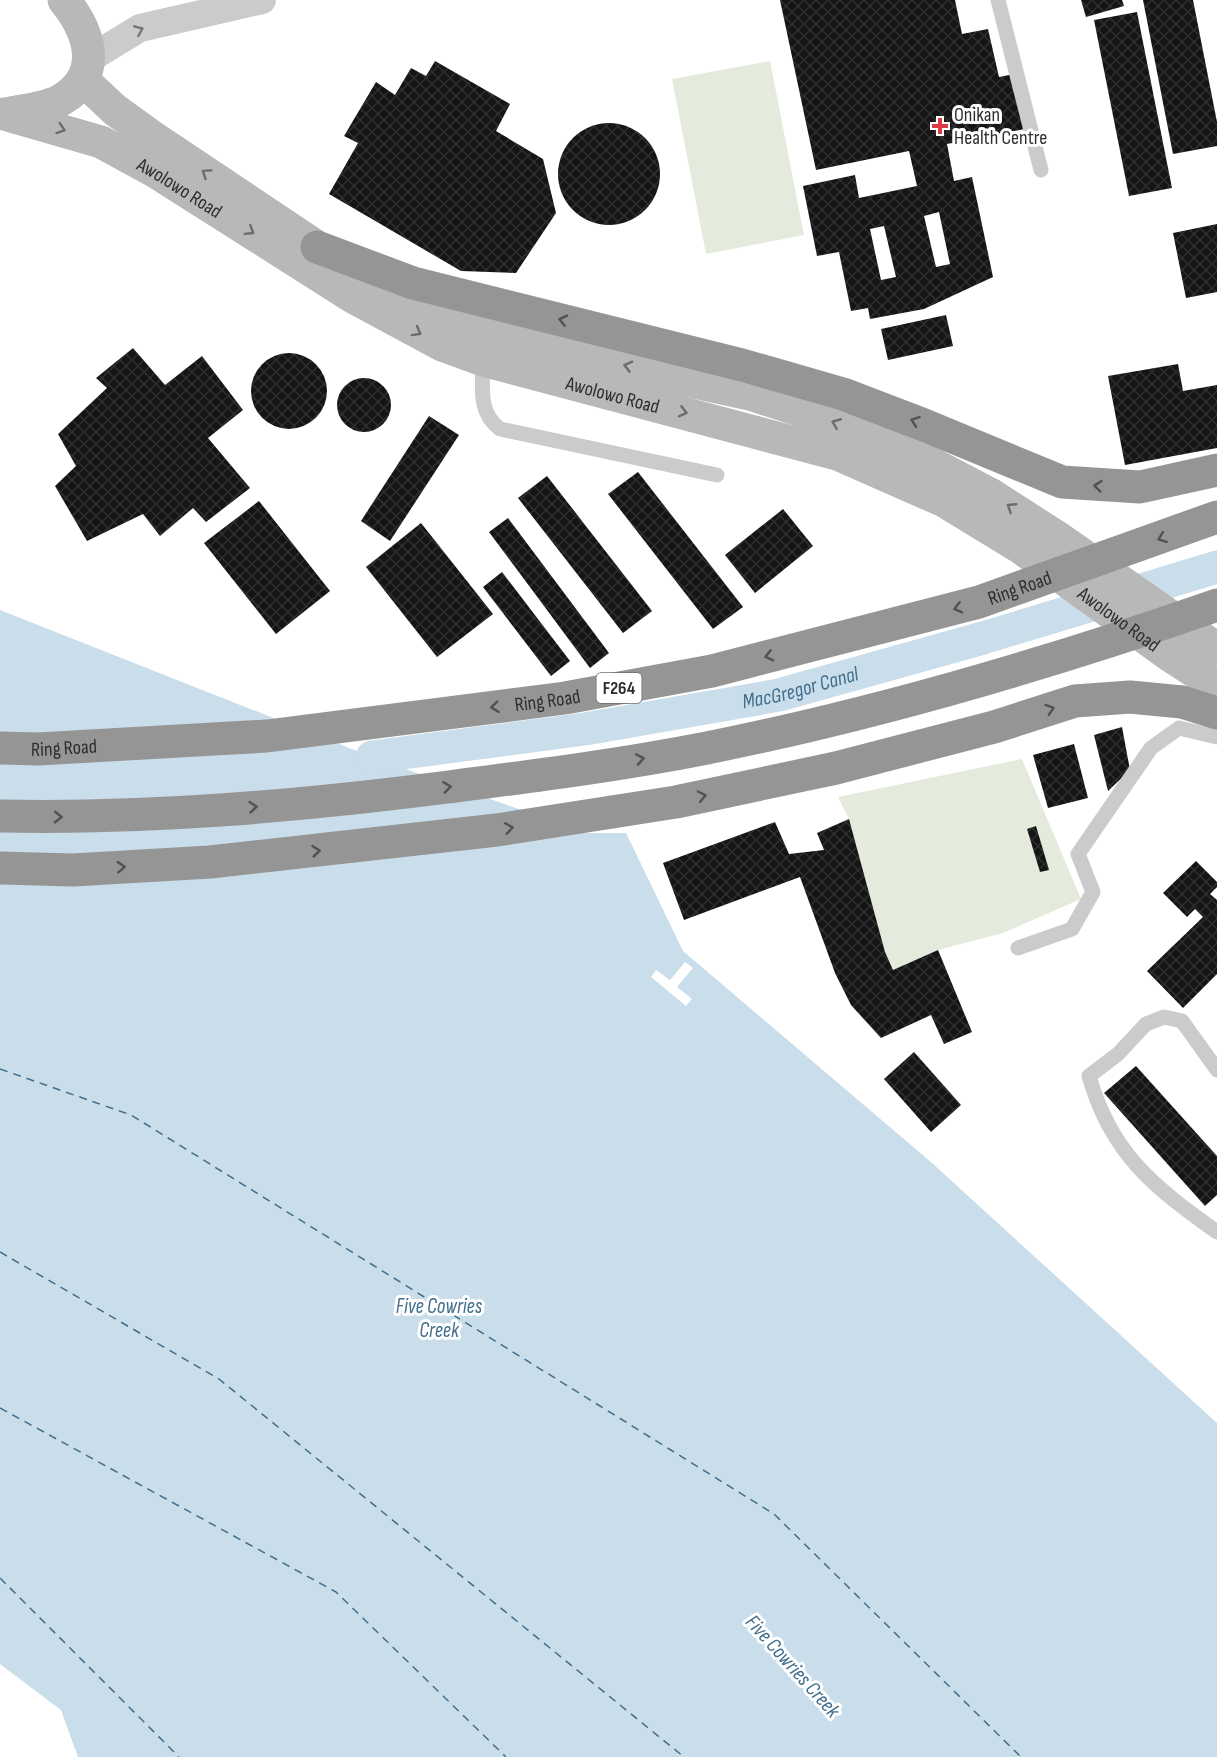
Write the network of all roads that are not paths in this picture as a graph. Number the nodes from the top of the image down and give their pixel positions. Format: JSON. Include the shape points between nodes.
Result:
{"nodes":[{"id":1,"x":64,"y":0,"type":"edge"},
{"id":2,"x":184,"y":0,"type":"edge"},
{"id":3,"x":262,"y":0,"type":"edge"},
{"id":4,"x":998,"y":0,"type":"edge"},
{"id":5,"x":219,"y":9,"type":"junction"},
{"id":6,"x":87,"y":70,"type":"junction"},
{"id":7,"x":2,"y":113,"type":"edge"},
{"id":8,"x":1041,"y":170,"type":"dead end"},
{"id":9,"x":317,"y":247,"type":"junction"},
{"id":10,"x":483,"y":360,"type":"junction"},
{"id":11,"x":1217,"y":470,"type":"edge"},
{"id":12,"x":717,"y":475,"type":"dead end"},
{"id":13,"x":1217,"y":517,"type":"edge"},
{"id":14,"x":1217,"y":605,"type":"edge"},
{"id":15,"x":1214,"y":647,"type":"edge"},
{"id":16,"x":1217,"y":686,"type":"edge"},
{"id":17,"x":1217,"y":713,"type":"edge"},
{"id":18,"x":1217,"y":736,"type":"edge"},
{"id":19,"x":0,"y":748,"type":"edge"},
{"id":20,"x":0,"y":816,"type":"edge"},
{"id":21,"x":0,"y":868,"type":"edge"},
{"id":22,"x":1018,"y":948,"type":"dead end"},
{"id":23,"x":1217,"y":1070,"type":"edge"},
{"id":24,"x":1217,"y":1232,"type":"edge"}],
"edges":[{"from":1,"to":6,"type":"main road","via":[[88,46]]},
{"from":2,"to":5,"type":"street"},
{"from":3,"to":5,"type":"street"},
{"from":4,"to":8,"type":"lane"},
{"from":6,"to":5,"type":"street","one_way":true,"via":[[140,28]]},
{"from":6,"to":7,"type":"main road","via":[[60,101]]},
{"from":9,"to":6,"type":"main road","name":"Awolowo Road","one_way":true,"via":[[124,117]]},
{"from":7,"to":10,"type":"main road","name":"Awolowo Road","one_way":true,"via":[[101,142],[156,172],[353,297],[442,345]]},
{"from":11,"to":9,"type":"highway","one_way":true,"via":[[1140,487],[1062,482],[843,394],[742,365],[413,284]]},
{"from":15,"to":9,"type":"main road","name":"Awolowo Road","one_way":true,"bridge":true,"via":[[990,494],[910,452],[753,395],[635,369],[492,330],[403,297]]},
{"from":10,"to":12,"type":"lane","via":[[483,409],[489,421],[500,429]]},
{"from":10,"to":16,"type":"main road","name":"Awolowo Road","one_way":true,"bridge":true,"via":[[837,454],[944,501],[1021,548]]},
{"from":13,"to":19,"type":"highway","name":"Ring Road","number":"F264","one_way":true,"bridge":true,"via":[[979,602],[712,671],[565,698],[267,736]]},
{"from":20,"to":14,"type":"highway","one_way":true,"bridge":true,"via":[[80,818],[380,796],[557,773],[706,748],[966,686],[1089,650]]},
{"from":21,"to":17,"type":"highway","one_way":true,"via":[[73,870],[210,862],[497,830],[676,802],[836,768],[994,727],[1075,701],[1130,697],[1182,702]]},
{"from":18,"to":22,"type":"lane","via":[[1179,728],[1151,748],[1078,854],[1093,892],[1071,929]]},
{"from":23,"to":24,"type":"lane","via":[[1182,1021],[1164,1017],[1146,1024],[1119,1054],[1089,1076],[1097,1105],[1117,1141],[1161,1191]]}]}
